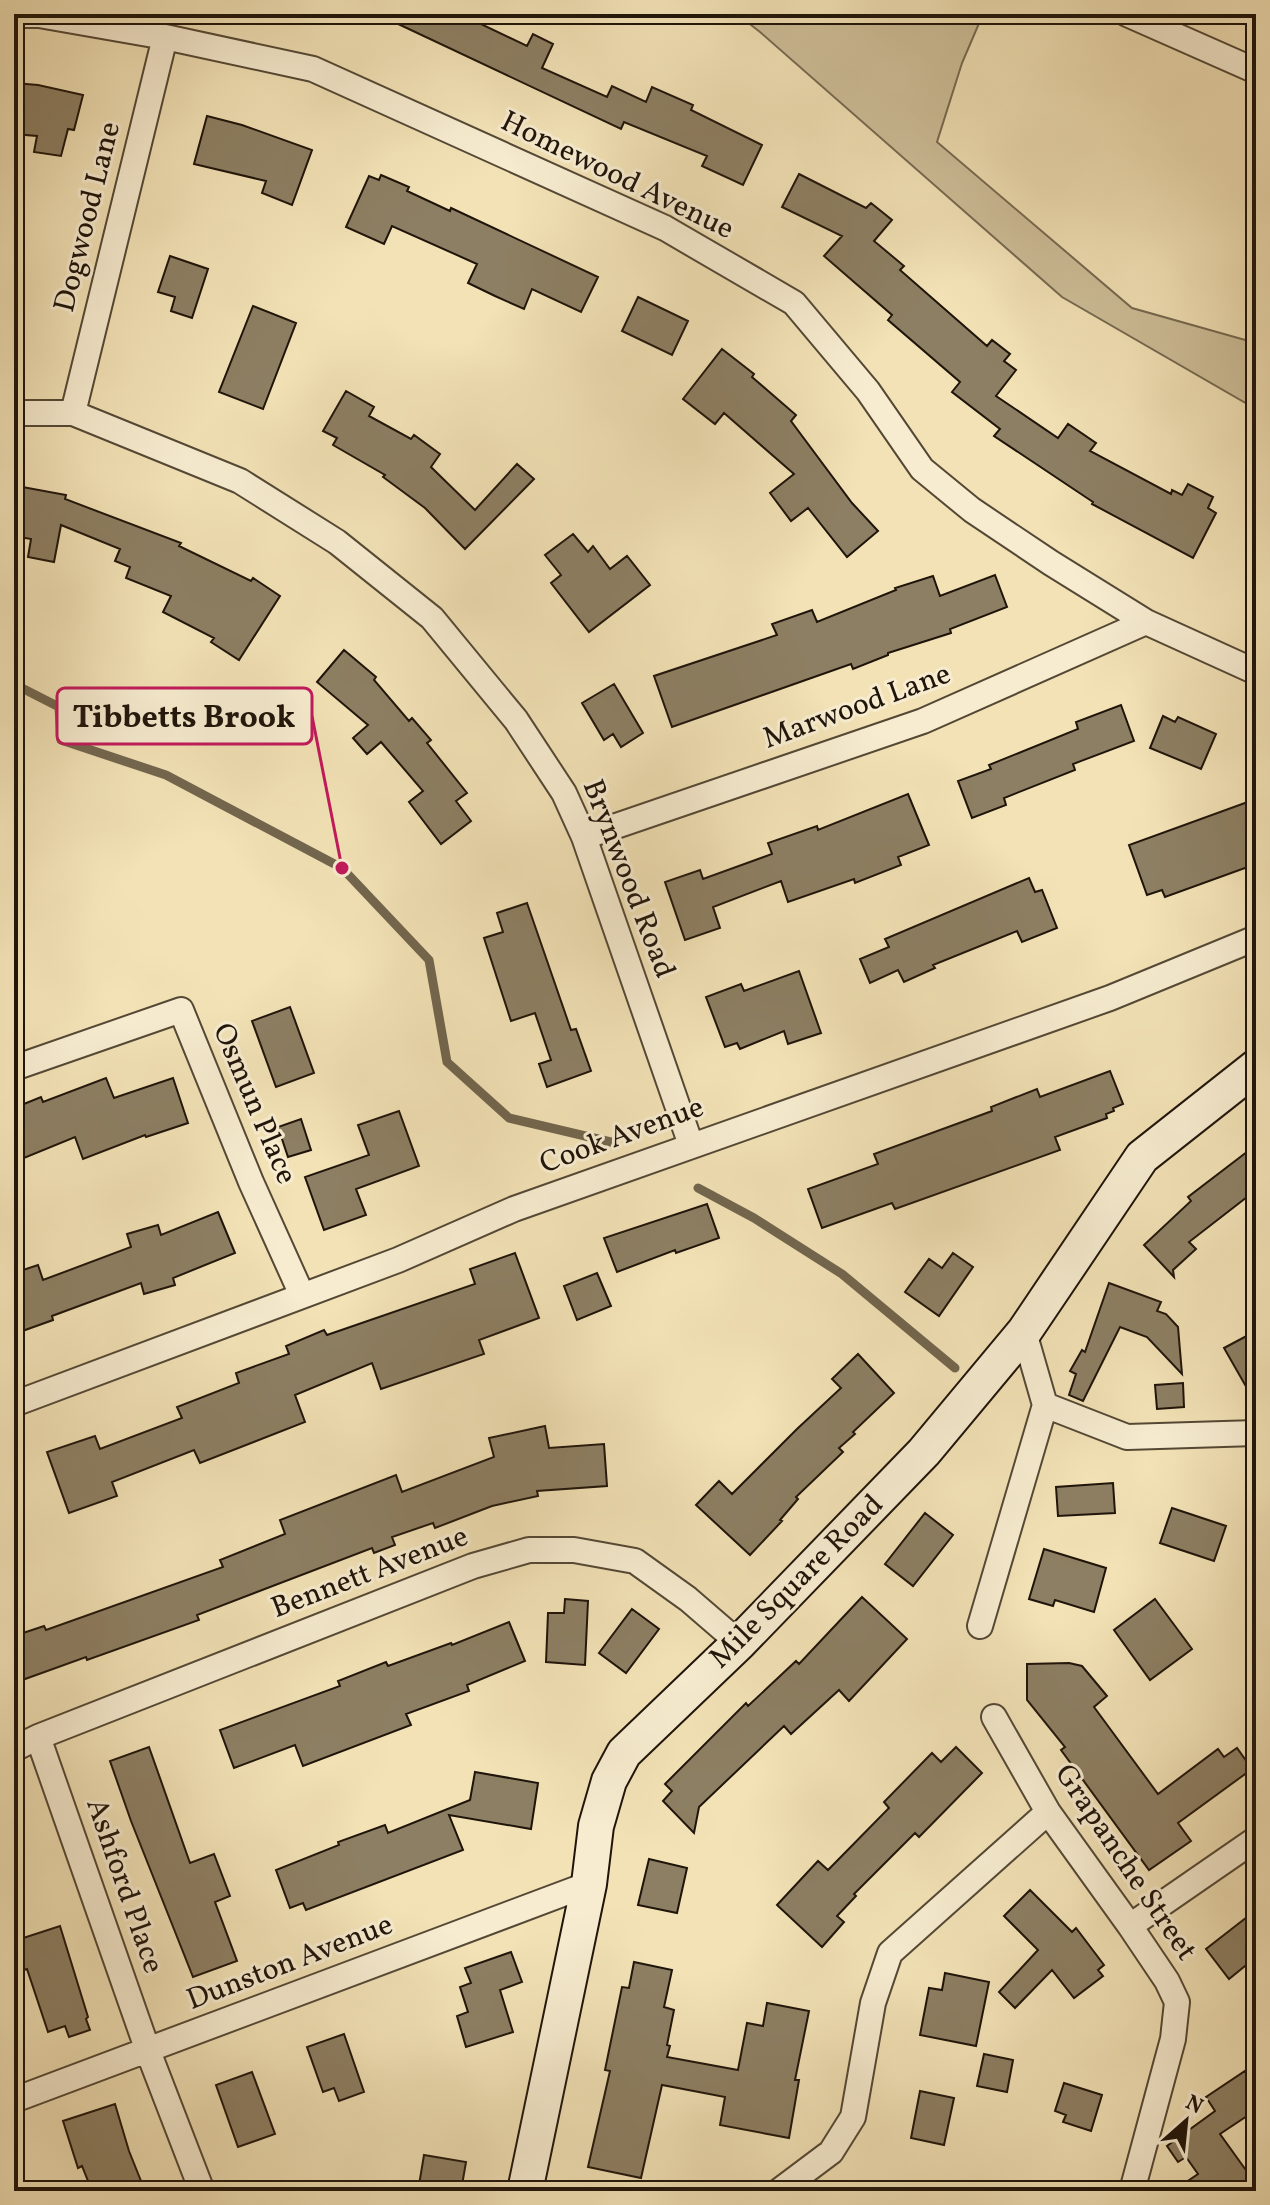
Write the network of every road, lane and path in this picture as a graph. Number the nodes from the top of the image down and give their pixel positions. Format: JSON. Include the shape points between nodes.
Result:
{"nodes":[{"id":1,"x":1127,"y":14,"type":"edge"},
{"id":2,"x":14,"y":15,"type":"edge"},
{"id":3,"x":165,"y":37,"type":"junction"},
{"id":4,"x":1256,"y":71,"type":"edge"},
{"id":5,"x":14,"y":413,"type":"edge"},
{"id":6,"x":73,"y":413,"type":"junction"},
{"id":7,"x":1146,"y":622,"type":"junction"},
{"id":8,"x":1256,"y":672,"type":"edge"},
{"id":9,"x":584,"y":837,"type":"junction"},
{"id":10,"x":1256,"y":938,"type":"edge"},
{"id":11,"x":1256,"y":1067,"type":"edge"},
{"id":12,"x":14,"y":1068,"type":"edge"},
{"id":13,"x":691,"y":1145,"type":"junction"},
{"id":14,"x":302,"y":1295,"type":"junction"},
{"id":15,"x":1024,"y":1332,"type":"junction"},
{"id":16,"x":14,"y":1404,"type":"edge"},
{"id":17,"x":1045,"y":1405,"type":"junction"},
{"id":18,"x":1256,"y":1433,"type":"edge"},
{"id":19,"x":980,"y":1626,"type":"dead end"},
{"id":20,"x":739,"y":1643,"type":"junction"},
{"id":21,"x":994,"y":1717,"type":"dead end"},
{"id":22,"x":38,"y":1737,"type":"junction"},
{"id":23,"x":14,"y":1749,"type":"edge"},
{"id":24,"x":1048,"y":1812,"type":"junction"},
{"id":25,"x":1256,"y":1839,"type":"edge"},
{"id":26,"x":589,"y":1884,"type":"junction"},
{"id":27,"x":1130,"y":1926,"type":"junction"},
{"id":28,"x":148,"y":2051,"type":"junction"},
{"id":29,"x":14,"y":2100,"type":"edge"},
{"id":30,"x":202,"y":2191,"type":"edge"},
{"id":31,"x":525,"y":2191,"type":"edge"},
{"id":32,"x":779,"y":2191,"type":"edge"},
{"id":33,"x":1132,"y":2191,"type":"edge"}],
"edges":[{"from":1,"to":4,"type":"street"},
{"from":2,"to":3,"type":"street","name":"Homewood Avenue"},
{"from":3,"to":6,"type":"street","name":"Dogwood Lane"},
{"from":3,"to":7,"type":"street","name":"Homewood Avenue","via":[[313,69],[665,228],[794,303],[868,391],[922,469],[972,510]]},
{"from":5,"to":6,"type":"street","name":"Brynwood Road"},
{"from":6,"to":9,"type":"street","name":"Brynwood Road","via":[[240,481],[337,542],[432,618],[516,720],[564,793]]},
{"from":7,"to":8,"type":"street","name":"Homewood Avenue"},
{"from":7,"to":9,"type":"street","name":"Marwood Lane","via":[[923,721]]},
{"from":9,"to":13,"type":"street","name":"Brynwood Road"},
{"from":10,"to":13,"type":"street","name":"Cook Avenue","via":[[1110,998]]},
{"from":11,"to":15,"type":"street","name":"Mile Square Road","via":[[1142,1157]]},
{"from":12,"to":14,"type":"street","name":"Osmun Place","via":[[181,1010]]},
{"from":13,"to":14,"type":"street","name":"Cook Avenue"},
{"from":14,"to":16,"type":"street","name":"Cook Avenue"},
{"from":15,"to":17,"type":"street"},
{"from":15,"to":20,"type":"street","name":"Mile Square Road","via":[[924,1452]]},
{"from":17,"to":18,"type":"street","via":[[1127,1437]]},
{"from":17,"to":19,"type":"street"},
{"from":20,"to":22,"type":"street","name":"Bennett Avenue","via":[[635,1561],[574,1550],[529,1550],[473,1566]]},
{"from":20,"to":26,"type":"street","name":"Mile Square Road","via":[[624,1753],[596,1826]]},
{"from":21,"to":24,"type":"street","name":"Grapanche Street"},
{"from":22,"to":23,"type":"street","name":"Bennett Avenue"},
{"from":22,"to":28,"type":"street","name":"Ashford Place"},
{"from":24,"to":27,"type":"street","name":"Grapanche Street"},
{"from":24,"to":32,"type":"street","via":[[890,1953],[873,2003],[853,2117],[831,2152]]},
{"from":25,"to":27,"type":"street"},
{"from":26,"to":28,"type":"street","name":"Dunston Avenue"},
{"from":26,"to":31,"type":"street","name":"Mile Square Road"},
{"from":27,"to":33,"type":"street","name":"Grapanche Street","via":[[1177,2002],[1173,2039]]},
{"from":28,"to":29,"type":"street","name":"Dunston Avenue"},
{"from":28,"to":30,"type":"street","name":"Ashford Place"}]}
